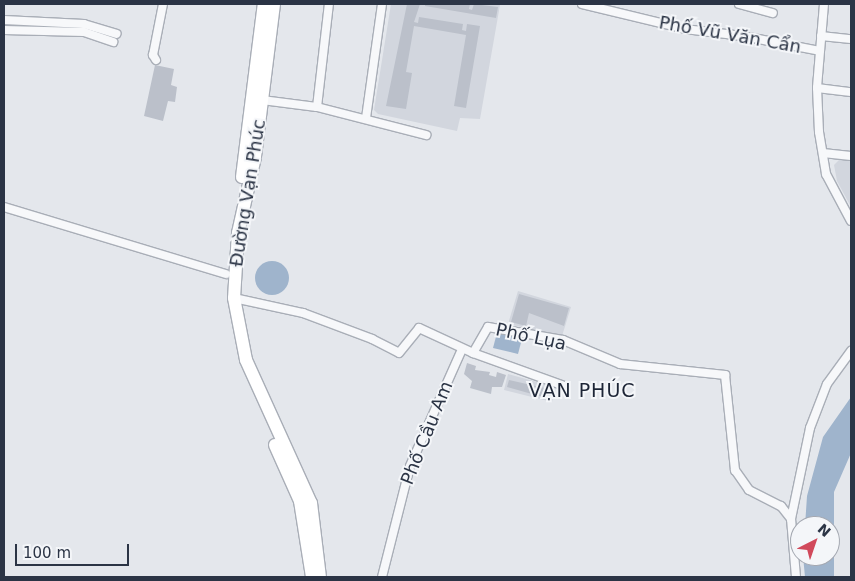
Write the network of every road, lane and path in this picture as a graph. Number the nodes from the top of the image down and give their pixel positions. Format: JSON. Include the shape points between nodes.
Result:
{"nodes":[{"id":1,"x":163,"y":4,"type":"edge"},
{"id":2,"x":264,"y":4,"type":"edge"},
{"id":3,"x":274,"y":4,"type":"edge"},
{"id":4,"x":329,"y":4,"type":"edge"},
{"id":5,"x":382,"y":4,"type":"edge"},
{"id":6,"x":582,"y":4,"type":"edge"},
{"id":7,"x":739,"y":4,"type":"edge"},
{"id":8,"x":824,"y":4,"type":"edge"},
{"id":9,"x":773,"y":13,"type":"dead end"},
{"id":10,"x":267,"y":19,"type":"junction"},
{"id":11,"x":4,"y":20,"type":"edge"},
{"id":12,"x":4,"y":30,"type":"edge"},
{"id":13,"x":821,"y":36,"type":"junction"},
{"id":14,"x":851,"y":39,"type":"edge"},
{"id":15,"x":820,"y":51,"type":"junction"},
{"id":16,"x":156,"y":60,"type":"dead end"},
{"id":17,"x":817,"y":88,"type":"junction"},
{"id":18,"x":851,"y":92,"type":"edge"},
{"id":19,"x":262,"y":100,"type":"junction"},
{"id":20,"x":317,"y":107,"type":"junction"},
{"id":21,"x":366,"y":118,"type":"junction"},
{"id":22,"x":426,"y":135,"type":"dead end"},
{"id":23,"x":823,"y":153,"type":"junction"},
{"id":24,"x":851,"y":156,"type":"edge"},
{"id":25,"x":4,"y":207,"type":"edge"},
{"id":26,"x":239,"y":213,"type":"junction"},
{"id":27,"x":851,"y":221,"type":"edge"},
{"id":28,"x":226,"y":274,"type":"junction"},
{"id":29,"x":234,"y":298,"type":"junction"},
{"id":30,"x":462,"y":349,"type":"junction"},
{"id":31,"x":851,"y":351,"type":"edge"},
{"id":32,"x":473,"y":353,"type":"junction"},
{"id":33,"x":562,"y":384,"type":"dead end"},
{"id":34,"x":269,"y":422,"type":"junction"},
{"id":35,"x":792,"y":516,"type":"edge"},
{"id":36,"x":790,"y":518,"type":"edge"},
{"id":37,"x":314,"y":562,"type":"junction"},
{"id":38,"x":312,"y":577,"type":"edge"},
{"id":39,"x":320,"y":577,"type":"edge"},
{"id":40,"x":382,"y":577,"type":"edge"}],
"edges":[{"from":1,"to":16,"type":"street","via":[[154,55]]},
{"from":2,"to":10,"type":"main road","name":"Đường Vạn Phúc"},
{"from":3,"to":10,"type":"main road","name":"Đường Vạn Phúc"},
{"from":4,"to":20,"type":"street"},
{"from":5,"to":21,"type":"street"},
{"from":6,"to":15,"type":"street","name":"Phố Vũ Văn Cẩn","via":[[685,29]]},
{"from":7,"to":9,"type":"street"},
{"from":8,"to":13,"type":"street"},
{"from":10,"to":19,"type":"main road","name":"Đường Vạn Phúc"},
{"from":10,"to":26,"type":"main road","name":"Đường Vạn Phúc"},
{"from":11,"to":12,"type":"street","via":[[84,24],[115,38],[84,32]]},
{"from":13,"to":14,"type":"street"},
{"from":13,"to":15,"type":"street"},
{"from":15,"to":17,"type":"street"},
{"from":17,"to":18,"type":"street"},
{"from":17,"to":23,"type":"street"},
{"from":19,"to":20,"type":"street"},
{"from":19,"to":26,"type":"main road","name":"Đường Vạn Phúc"},
{"from":20,"to":21,"type":"street"},
{"from":21,"to":22,"type":"street"},
{"from":23,"to":24,"type":"street"},
{"from":23,"to":27,"type":"street","via":[[826,174]]},
{"from":25,"to":28,"type":"street"},
{"from":26,"to":28,"type":"main road","name":"Đường Vạn Phúc"},
{"from":26,"to":29,"type":"main road","name":"Đường Vạn Phúc"},
{"from":28,"to":34,"type":"main road","name":"Đường Vạn Phúc","via":[[228,308],[240,366]]},
{"from":29,"to":30,"type":"street","name":"Phố Lụa","via":[[303,313],[372,339],[398,353],[419,328]]},
{"from":29,"to":34,"type":"main road","name":"Đường Vạn Phúc","via":[[246,360]]},
{"from":30,"to":32,"type":"street","name":"Phố Lụa"},
{"from":30,"to":40,"type":"street","name":"Phố Cầu Am","via":[[410,466]]},
{"from":31,"to":35,"type":"street","via":[[827,384],[810,428]]},
{"from":32,"to":33,"type":"street"},
{"from":32,"to":36,"type":"street","name":"Phố Lụa","via":[[488,327],[563,340],[620,364],[725,375],[735,470],[749,490],[781,506]]},
{"from":34,"to":37,"type":"main road","name":"Đường Vạn Phúc","via":[[300,502]]},
{"from":37,"to":38,"type":"main road","name":"Đường Vạn Phúc"},
{"from":37,"to":39,"type":"main road","name":"Đường Vạn Phúc"}]}
